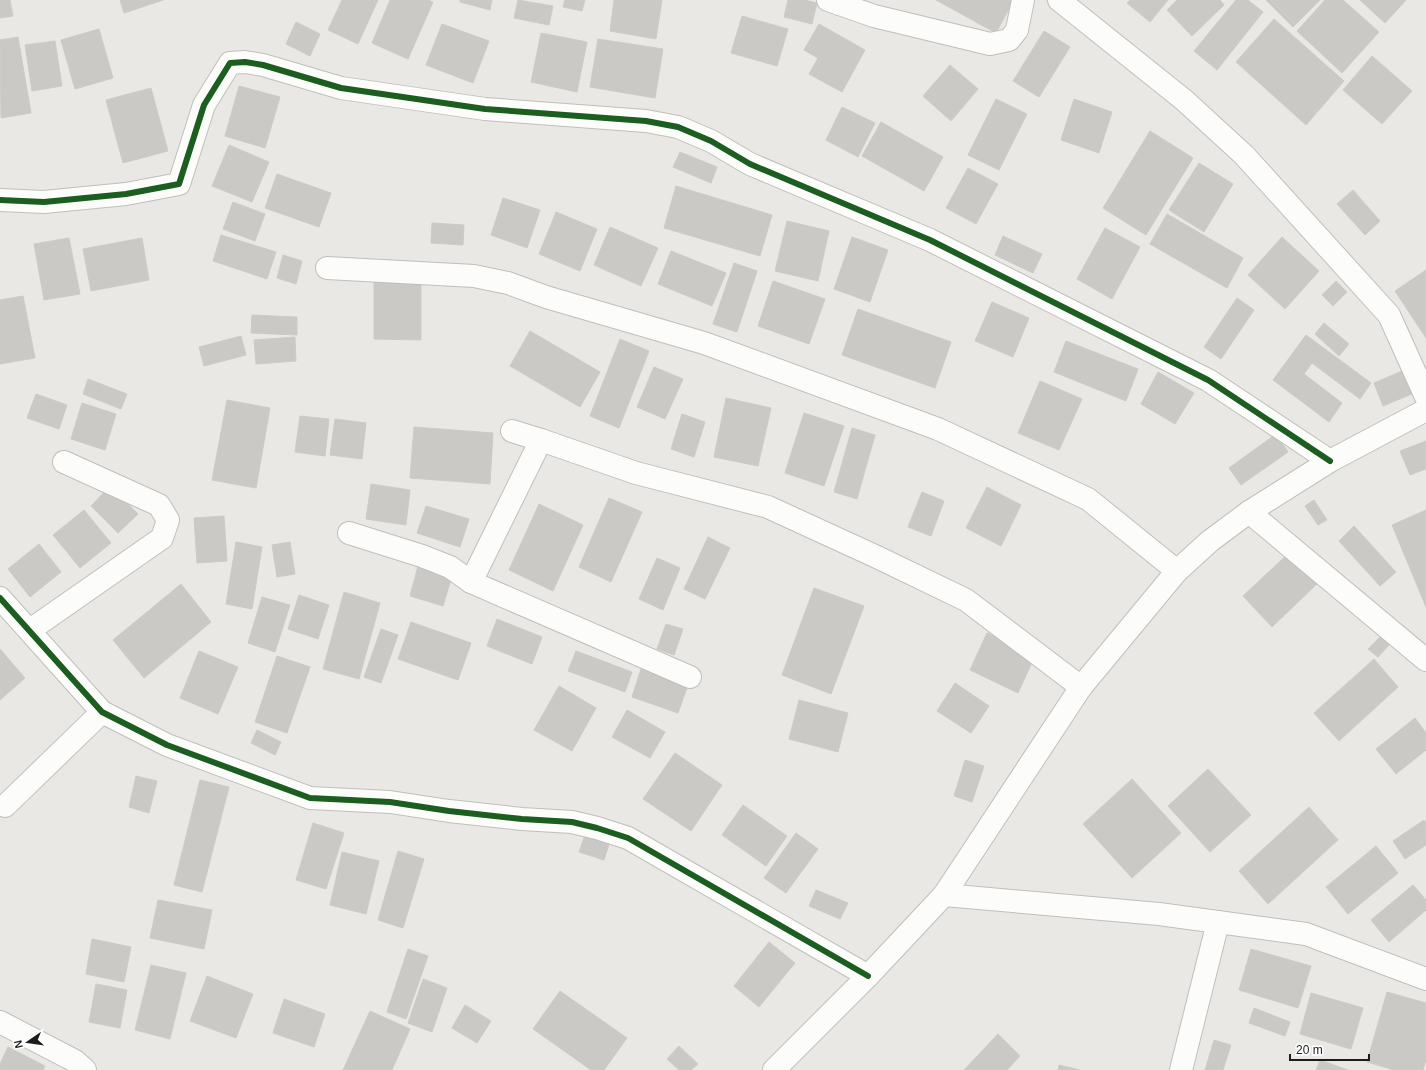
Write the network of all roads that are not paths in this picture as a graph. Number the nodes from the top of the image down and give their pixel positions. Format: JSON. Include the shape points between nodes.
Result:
{"nodes":[{"id":1,"x":828,"y":0,"type":"edge"},
{"id":2,"x":1023,"y":0,"type":"edge"},
{"id":3,"x":1059,"y":0,"type":"edge"},
{"id":4,"x":0,"y":200,"type":"edge"},
{"id":5,"x":327,"y":268,"type":"dead end"},
{"id":6,"x":1426,"y":397,"type":"edge"},
{"id":7,"x":1426,"y":410,"type":"edge"},
{"id":8,"x":512,"y":431,"type":"dead end"},
{"id":9,"x":541,"y":440,"type":"junction"},
{"id":10,"x":1330,"y":461,"type":"junction"},
{"id":11,"x":64,"y":462,"type":"dead end"},
{"id":12,"x":1249,"y":512,"type":"junction"},
{"id":13,"x":349,"y":533,"type":"dead end"},
{"id":14,"x":1178,"y":571,"type":"junction"},
{"id":15,"x":471,"y":582,"type":"junction"},
{"id":16,"x":0,"y":598,"type":"edge"},
{"id":17,"x":30,"y":630,"type":"junction"},
{"id":18,"x":1426,"y":660,"type":"edge"},
{"id":19,"x":690,"y":678,"type":"dead end"},
{"id":20,"x":1082,"y":687,"type":"junction"},
{"id":21,"x":102,"y":712,"type":"junction"},
{"id":22,"x":5,"y":806,"type":"dead end"},
{"id":23,"x":944,"y":895,"type":"junction"},
{"id":24,"x":1218,"y":922,"type":"junction"},
{"id":25,"x":868,"y":976,"type":"junction"},
{"id":26,"x":1426,"y":979,"type":"edge"},
{"id":27,"x":0,"y":1022,"type":"edge"},
{"id":28,"x":85,"y":1070,"type":"edge"},
{"id":29,"x":774,"y":1070,"type":"edge"},
{"id":30,"x":1181,"y":1070,"type":"edge"}],
"edges":[{"from":1,"to":2,"type":"street","via":[[874,16],[990,44],[1009,40],[1017,30]]},
{"from":3,"to":6,"type":"street","via":[[1184,100],[1244,155],[1389,315]]},
{"from":4,"to":10,"type":"street","via":[[44,202],[126,194],[179,184],[204,105],[230,63],[263,65],[341,88],[485,109],[646,121],[678,127],[711,141],[750,164],[930,240],[1208,380]]},
{"from":5,"to":14,"type":"street","via":[[474,276],[508,283],[546,297],[704,343],[938,429],[1088,499]]},
{"from":7,"to":10,"type":"street"},
{"from":8,"to":9,"type":"street"},
{"from":9,"to":15,"type":"street"},
{"from":9,"to":20,"type":"street","via":[[636,473],[768,507],[966,600]]},
{"from":10,"to":12,"type":"street"},
{"from":11,"to":17,"type":"street","via":[[159,505],[168,520],[162,538]]},
{"from":12,"to":14,"type":"street","via":[[1210,541]]},
{"from":12,"to":18,"type":"street"},
{"from":13,"to":15,"type":"street","via":[[450,567]]},
{"from":14,"to":20,"type":"street"},
{"from":15,"to":19,"type":"street"},
{"from":16,"to":17,"type":"street"},
{"from":17,"to":21,"type":"street"},
{"from":20,"to":23,"type":"street"},
{"from":21,"to":22,"type":"street"},
{"from":21,"to":25,"type":"street","via":[[167,745],[310,798],[390,802],[449,811],[572,822],[628,838]]},
{"from":23,"to":24,"type":"street","via":[[1159,914]]},
{"from":23,"to":25,"type":"street"},
{"from":24,"to":26,"type":"street","via":[[1306,934]]},
{"from":24,"to":30,"type":"street"},
{"from":25,"to":29,"type":"street"},
{"from":27,"to":28,"type":"street","via":[[75,1061]]}]}
